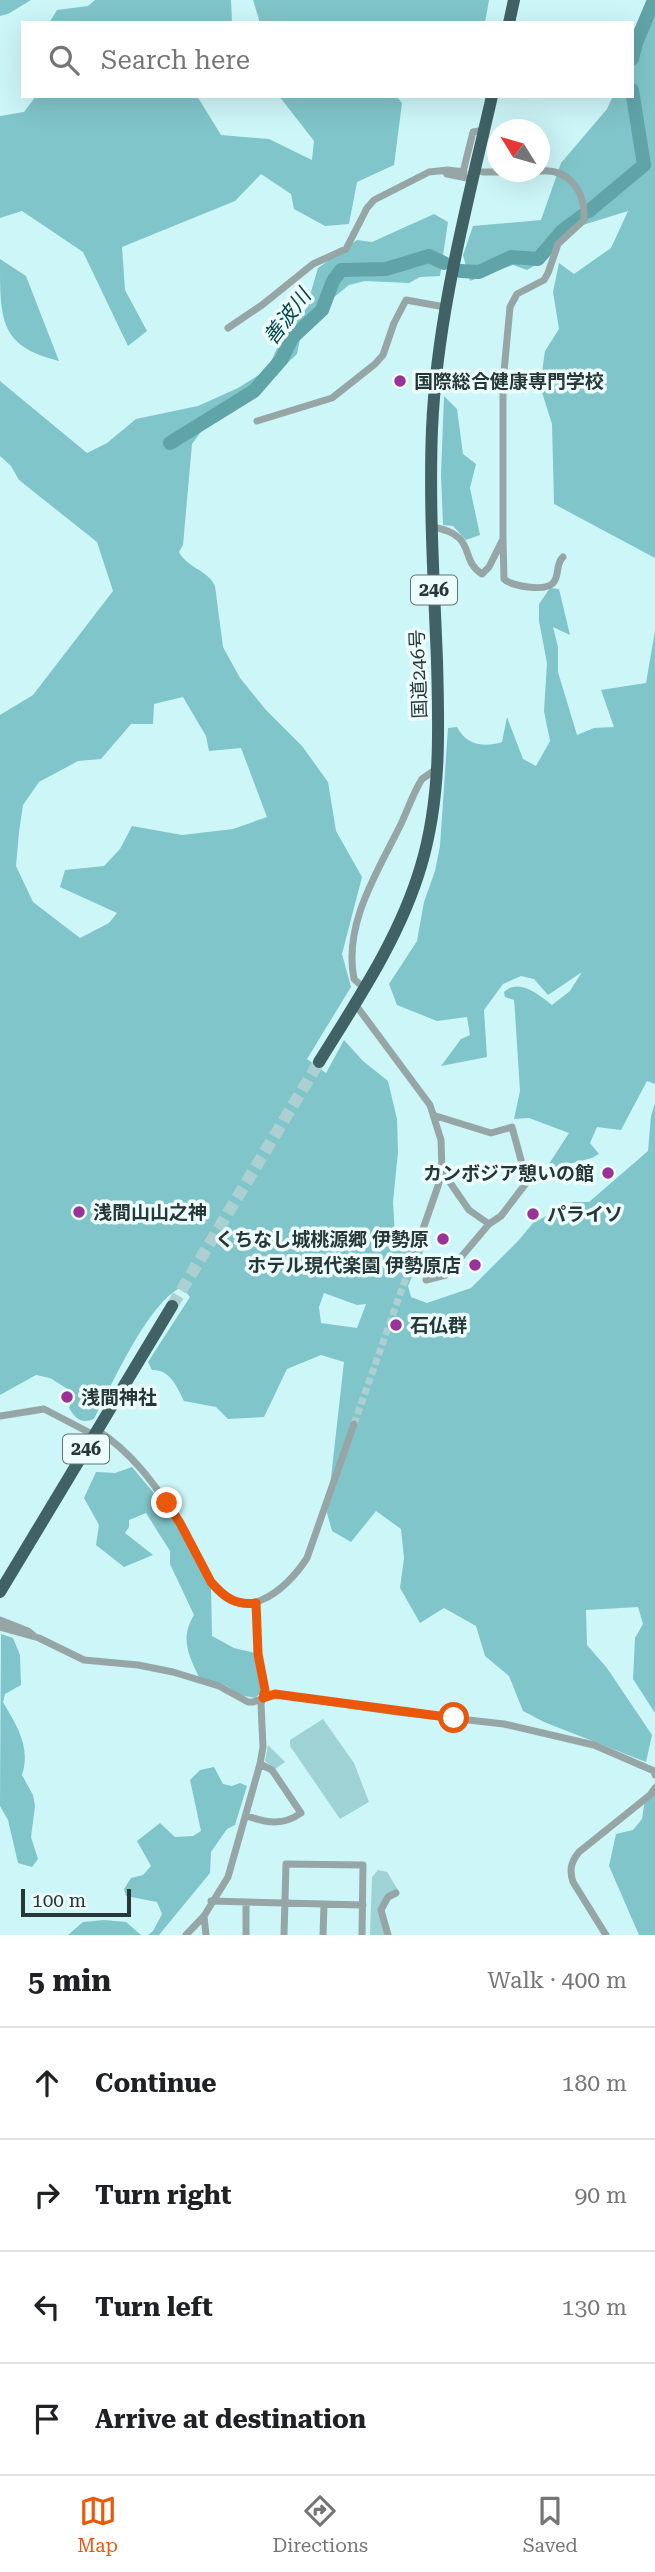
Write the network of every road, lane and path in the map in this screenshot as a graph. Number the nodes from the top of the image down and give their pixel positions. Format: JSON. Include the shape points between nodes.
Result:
{"nodes":[{"id":1,"x":514,"y":0,"type":"edge"},
{"id":2,"x":509,"y":21,"type":"edge"},
{"id":3,"x":492,"y":98,"type":"edge"},
{"id":4,"x":550,"y":171,"type":"edge"},
{"id":5,"x":487,"y":173,"type":"edge"},
{"id":6,"x":471,"y":174,"type":"junction"},
{"id":7,"x":445,"y":307,"type":"junction"},
{"id":8,"x":228,"y":328,"type":"dead end"},
{"id":9,"x":257,"y":421,"type":"dead end"},
{"id":10,"x":432,"y":527,"type":"junction"},
{"id":11,"x":502,"y":539,"type":"junction"},
{"id":12,"x":563,"y":557,"type":"dead end"},
{"id":13,"x":438,"y":768,"type":"junction"},
{"id":14,"x":364,"y":988,"type":"junction"},
{"id":15,"x":355,"y":1004,"type":"junction"},
{"id":16,"x":320,"y":1062,"type":"tunnel mouth"},
{"id":17,"x":436,"y":1116,"type":"junction"},
{"id":18,"x":442,"y":1171,"type":"junction"},
{"id":19,"x":489,"y":1224,"type":"junction"},
{"id":20,"x":409,"y":1269,"type":"tunnel mouth"},
{"id":21,"x":426,"y":1280,"type":"dead end"},
{"id":22,"x":172,"y":1306,"type":"tunnel mouth"},
{"id":23,"x":0,"y":1416,"type":"edge"},
{"id":24,"x":354,"y":1424,"type":"tunnel mouth"},
{"id":25,"x":96,"y":1433,"type":"junction"},
{"id":26,"x":0,"y":1592,"type":"edge"},
{"id":27,"x":256,"y":1603,"type":"junction"},
{"id":28,"x":0,"y":1620,"type":"edge"},
{"id":29,"x":0,"y":1627,"type":"edge"},
{"id":30,"x":36,"y":1638,"type":"junction"},
{"id":31,"x":263,"y":1698,"type":"junction"},
{"id":32,"x":260,"y":1765,"type":"junction"},
{"id":33,"x":655,"y":1775,"type":"edge"},
{"id":34,"x":655,"y":1787,"type":"edge"},
{"id":35,"x":247,"y":1816,"type":"junction"},
{"id":36,"x":396,"y":1893,"type":"dead end"},
{"id":37,"x":211,"y":1901,"type":"junction"},
{"id":38,"x":246,"y":1903,"type":"junction"},
{"id":39,"x":285,"y":1903,"type":"junction"},
{"id":40,"x":324,"y":1905,"type":"junction"},
{"id":41,"x":363,"y":1905,"type":"junction"},
{"id":42,"x":204,"y":1916,"type":"junction"},
{"id":43,"x":186,"y":1935,"type":"edge"},
{"id":44,"x":206,"y":1935,"type":"edge"},
{"id":45,"x":246,"y":1935,"type":"edge"},
{"id":46,"x":284,"y":1935,"type":"edge"},
{"id":47,"x":323,"y":1935,"type":"edge"},
{"id":48,"x":362,"y":1935,"type":"edge"},
{"id":49,"x":388,"y":1935,"type":"edge"},
{"id":50,"x":606,"y":1935,"type":"edge"}],
"edges":[{"from":1,"to":2,"type":"highway"},
{"from":3,"to":6,"type":"highway","name":"国道246号","number":"246"},
{"from":4,"to":11,"type":"street","via":[[575,184],[583,199],[584,220],[558,244],[544,280],[517,294],[510,307],[503,382]]},
{"from":5,"to":6,"type":"street"},
{"from":6,"to":7,"type":"highway","name":"国道246号","number":"246"},
{"from":6,"to":8,"type":"street","via":[[425,176],[374,200],[346,249],[313,264]]},
{"from":7,"to":9,"type":"street","via":[[406,300],[375,364],[332,398]]},
{"from":7,"to":10,"type":"highway","name":"国道246号","number":"246","via":[[432,427]]},
{"from":10,"to":11,"type":"street","via":[[455,532],[482,574]]},
{"from":10,"to":13,"type":"highway","name":"国道246号","number":"246"},
{"from":11,"to":12,"type":"street","via":[[503,573],[509,584],[552,584]]},
{"from":13,"to":14,"type":"highway","name":"国道246号","number":"246","via":[[432,818],[411,898]]},
{"from":13,"to":14,"type":"street","via":[[419,784],[364,901],[353,940],[353,959],[355,979]]},
{"from":14,"to":15,"type":"highway","name":"国道246号","number":"246"},
{"from":15,"to":16,"type":"highway","name":"国道246号","number":"246"},
{"from":15,"to":17,"type":"street"},
{"from":17,"to":18,"type":"street"},
{"from":17,"to":19,"type":"street","via":[[491,1133],[512,1127],[527,1182],[501,1216]]},
{"from":18,"to":19,"type":"street","via":[[469,1210]]},
{"from":18,"to":20,"type":"street"},
{"from":19,"to":21,"type":"street","via":[[446,1275]]},
{"from":22,"to":25,"type":"highway","number":"246"},
{"from":23,"to":25,"type":"street","via":[[44,1409]]},
{"from":24,"to":27,"type":"street","via":[[307,1558],[281,1588]]},
{"from":25,"to":26,"type":"highway","number":"246"},
{"from":25,"to":27,"type":"street","via":[[123,1448],[167,1503],[217,1589],[239,1604]]},
{"from":27,"to":31,"type":"street"},
{"from":28,"to":30,"type":"street"},
{"from":29,"to":30,"type":"street"},
{"from":30,"to":31,"type":"street","via":[[84,1660],[173,1672],[219,1686],[248,1702]]},
{"from":31,"to":32,"type":"street"},
{"from":31,"to":33,"type":"street","via":[[275,1694],[504,1724],[594,1745]]},
{"from":32,"to":35,"type":"street"},
{"from":32,"to":35,"type":"street","via":[[272,1770],[302,1813],[270,1824]]},
{"from":34,"to":50,"type":"street","via":[[572,1862],[573,1882]]},
{"from":35,"to":37,"type":"street","via":[[228,1877]]},
{"from":36,"to":49,"type":"street","via":[[381,1910]]},
{"from":37,"to":38,"type":"street"},
{"from":37,"to":42,"type":"street"},
{"from":38,"to":39,"type":"street"},
{"from":38,"to":45,"type":"street"},
{"from":39,"to":40,"type":"street"},
{"from":39,"to":41,"type":"street","via":[[285,1864],[363,1865]]},
{"from":39,"to":46,"type":"street"},
{"from":40,"to":41,"type":"street"},
{"from":40,"to":47,"type":"street"},
{"from":41,"to":48,"type":"street"},
{"from":42,"to":43,"type":"street"},
{"from":42,"to":44,"type":"street"}]}
